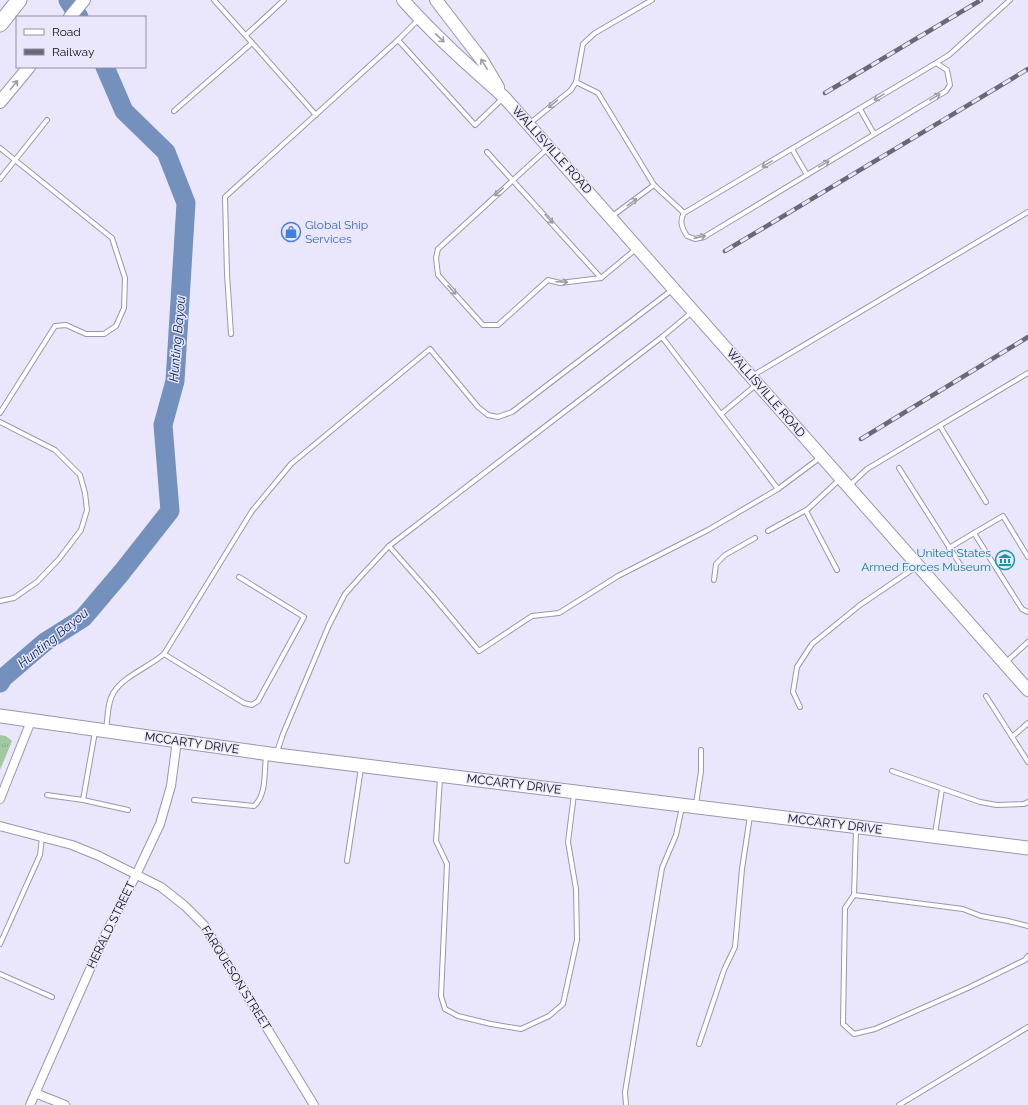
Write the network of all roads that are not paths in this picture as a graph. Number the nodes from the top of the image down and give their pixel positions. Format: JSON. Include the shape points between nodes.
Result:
{"nodes":[{"id":1,"x":84,"y":0,"type":"edge"},
{"id":2,"x":214,"y":0,"type":"edge"},
{"id":3,"x":284,"y":0,"type":"edge"},
{"id":4,"x":404,"y":0,"type":"edge"},
{"id":5,"x":436,"y":0,"type":"edge"},
{"id":6,"x":652,"y":0,"type":"edge"},
{"id":7,"x":1010,"y":0,"type":"edge"},
{"id":8,"x":18,"y":2,"type":"edge"},
{"id":9,"x":71,"y":16,"type":"edge"},
{"id":10,"x":419,"y":19,"type":"junction"},
{"id":11,"x":0,"y":24,"type":"edge"},
{"id":12,"x":246,"y":35,"type":"junction"},
{"id":13,"x":398,"y":40,"type":"junction"},
{"id":14,"x":252,"y":42,"type":"junction"},
{"id":15,"x":936,"y":63,"type":"junction"},
{"id":16,"x":28,"y":68,"type":"edge"},
{"id":17,"x":576,"y":82,"type":"junction"},
{"id":18,"x":504,"y":97,"type":"junction"},
{"id":19,"x":0,"y":102,"type":"edge"},
{"id":20,"x":860,"y":109,"type":"junction"},
{"id":21,"x":174,"y":111,"type":"dead end"},
{"id":22,"x":316,"y":114,"type":"junction"},
{"id":23,"x":47,"y":120,"type":"dead end"},
{"id":24,"x":528,"y":124,"type":"junction"},
{"id":25,"x":874,"y":134,"type":"junction"},
{"id":26,"x":549,"y":147,"type":"junction"},
{"id":27,"x":0,"y":148,"type":"edge"},
{"id":28,"x":792,"y":149,"type":"junction"},
{"id":29,"x":487,"y":152,"type":"dead end"},
{"id":30,"x":15,"y":160,"type":"junction"},
{"id":31,"x":807,"y":175,"type":"junction"},
{"id":32,"x":0,"y":179,"type":"edge"},
{"id":33,"x":513,"y":180,"type":"junction"},
{"id":34,"x":654,"y":185,"type":"junction"},
{"id":35,"x":1028,"y":212,"type":"edge"},
{"id":36,"x":684,"y":213,"type":"junction"},
{"id":37,"x":611,"y":218,"type":"junction"},
{"id":38,"x":637,"y":247,"type":"junction"},
{"id":39,"x":601,"y":278,"type":"junction"},
{"id":40,"x":674,"y":288,"type":"junction"},
{"id":41,"x":693,"y":311,"type":"junction"},
{"id":42,"x":231,"y":334,"type":"dead end"},
{"id":43,"x":662,"y":338,"type":"junction"},
{"id":44,"x":1028,"y":373,"type":"edge"},
{"id":45,"x":754,"y":380,"type":"junction"},
{"id":46,"x":0,"y":413,"type":"edge"},
{"id":47,"x":722,"y":414,"type":"junction"},
{"id":48,"x":0,"y":422,"type":"edge"},
{"id":49,"x":940,"y":426,"type":"junction"},
{"id":50,"x":822,"y":456,"type":"junction"},
{"id":51,"x":899,"y":468,"type":"dead end"},
{"id":52,"x":845,"y":482,"type":"junction"},
{"id":53,"x":778,"y":489,"type":"junction"},
{"id":54,"x":986,"y":502,"type":"dead end"},
{"id":55,"x":806,"y":511,"type":"junction"},
{"id":56,"x":768,"y":531,"type":"dead end"},
{"id":57,"x":974,"y":533,"type":"junction"},
{"id":58,"x":755,"y":538,"type":"dead end"},
{"id":59,"x":389,"y":546,"type":"junction"},
{"id":60,"x":950,"y":548,"type":"junction"},
{"id":61,"x":1028,"y":557,"type":"edge"},
{"id":62,"x":918,"y":565,"type":"junction"},
{"id":63,"x":837,"y":570,"type":"dead end"},
{"id":64,"x":963,"y":570,"type":"dead end"},
{"id":65,"x":239,"y":577,"type":"dead end"},
{"id":66,"x":714,"y":580,"type":"dead end"},
{"id":67,"x":0,"y":601,"type":"edge"},
{"id":68,"x":1028,"y":612,"type":"edge"},
{"id":69,"x":1028,"y":642,"type":"edge"},
{"id":70,"x":164,"y":654,"type":"junction"},
{"id":71,"x":1005,"y":664,"type":"junction"},
{"id":72,"x":1028,"y":690,"type":"edge"},
{"id":73,"x":986,"y":696,"type":"dead end"},
{"id":74,"x":800,"y":707,"type":"dead end"},
{"id":75,"x":0,"y":716,"type":"edge"},
{"id":76,"x":25,"y":720,"type":"junction"},
{"id":77,"x":1028,"y":723,"type":"edge"},
{"id":78,"x":101,"y":730,"type":"junction"},
{"id":79,"x":1012,"y":737,"type":"junction"},
{"id":80,"x":177,"y":740,"type":"junction"},
{"id":81,"x":701,"y":750,"type":"dead end"},
{"id":82,"x":271,"y":754,"type":"junction"},
{"id":83,"x":1028,"y":762,"type":"edge"},
{"id":84,"x":361,"y":765,"type":"junction"},
{"id":85,"x":892,"y":771,"type":"dead end"},
{"id":86,"x":440,"y":775,"type":"junction"},
{"id":87,"x":942,"y":789,"type":"junction"},
{"id":88,"x":575,"y":792,"type":"junction"},
{"id":89,"x":46,"y":795,"type":"dead end"},
{"id":90,"x":0,"y":799,"type":"edge"},
{"id":91,"x":83,"y":800,"type":"junction"},
{"id":92,"x":194,"y":800,"type":"dead end"},
{"id":93,"x":1028,"y":802,"type":"edge"},
{"id":94,"x":682,"y":805,"type":"junction"},
{"id":95,"x":696,"y":807,"type":"junction"},
{"id":96,"x":128,"y":810,"type":"dead end"},
{"id":97,"x":750,"y":813,"type":"junction"},
{"id":98,"x":0,"y":826,"type":"edge"},
{"id":99,"x":856,"y":826,"type":"junction"},
{"id":100,"x":42,"y":836,"type":"junction"},
{"id":101,"x":934,"y":836,"type":"junction"},
{"id":102,"x":1028,"y":848,"type":"edge"},
{"id":103,"x":347,"y":861,"type":"dead end"},
{"id":104,"x":136,"y":875,"type":"junction"},
{"id":105,"x":854,"y":895,"type":"junction"},
{"id":106,"x":1028,"y":926,"type":"edge"},
{"id":107,"x":0,"y":944,"type":"edge"},
{"id":108,"x":1028,"y":956,"type":"edge"},
{"id":109,"x":0,"y":974,"type":"edge"},
{"id":110,"x":52,"y":997,"type":"dead end"},
{"id":111,"x":1028,"y":1027,"type":"edge"},
{"id":112,"x":699,"y":1044,"type":"dead end"},
{"id":113,"x":35,"y":1093,"type":"junction"},
{"id":114,"x":30,"y":1105,"type":"edge"},
{"id":115,"x":65,"y":1105,"type":"edge"},
{"id":116,"x":314,"y":1105,"type":"edge"},
{"id":117,"x":626,"y":1105,"type":"edge"},
{"id":118,"x":899,"y":1105,"type":"edge"}],
"edges":[{"from":1,"to":9,"type":"main road"},
{"from":2,"to":12,"type":"lane"},
{"from":3,"to":12,"type":"lane"},
{"from":4,"to":10,"type":"main road","name":"WALLISVILLE ROAD"},
{"from":18,"to":5,"type":"main road","name":"WALLISVILLE ROAD","one_way":true,"via":[[482,60]]},
{"from":6,"to":17,"type":"lane","via":[[595,33],[583,44]]},
{"from":7,"to":15,"type":"lane","via":[[949,55]]},
{"from":8,"to":11,"type":"highway"},
{"from":10,"to":13,"type":"lane"},
{"from":10,"to":18,"type":"main road","name":"WALLISVILLE ROAD","one_way":true},
{"from":12,"to":14,"type":"lane"},
{"from":13,"to":18,"type":"lane","via":[[475,125]]},
{"from":13,"to":22,"type":"lane"},
{"from":14,"to":21,"type":"lane"},
{"from":14,"to":22,"type":"lane"},
{"from":15,"to":20,"type":"lane","one_way":true},
{"from":25,"to":15,"type":"lane","one_way":true,"via":[[946,91],[950,85],[948,70]]},
{"from":19,"to":16,"type":"main road","one_way":true},
{"from":17,"to":24,"type":"lane","one_way":true,"via":[[570,90]]},
{"from":17,"to":34,"type":"lane","via":[[598,93]]},
{"from":18,"to":24,"type":"main road","name":"WALLISVILLE ROAD"},
{"from":20,"to":25,"type":"lane"},
{"from":20,"to":28,"type":"lane"},
{"from":22,"to":42,"type":"lane","via":[[226,197]]},
{"from":23,"to":30,"type":"lane"},
{"from":24,"to":26,"type":"main road","name":"WALLISVILLE ROAD"},
{"from":31,"to":25,"type":"lane","one_way":true},
{"from":26,"to":33,"type":"lane"},
{"from":26,"to":37,"type":"main road","name":"WALLISVILLE ROAD"},
{"from":27,"to":30,"type":"lane"},
{"from":28,"to":31,"type":"lane"},
{"from":28,"to":36,"type":"lane","one_way":true},
{"from":29,"to":33,"type":"lane"},
{"from":30,"to":32,"type":"lane"},
{"from":30,"to":46,"type":"lane","via":[[112,238],[125,278],[124,308],[116,326],[104,334],[86,334],[66,325],[55,326]]},
{"from":36,"to":31,"type":"lane","one_way":true,"via":[[681,218],[682,227],[687,236],[695,239],[704,237]]},
{"from":33,"to":39,"type":"lane","one_way":true},
{"from":33,"to":39,"type":"lane","one_way":true,"via":[[438,248],[438,275],[443,281],[483,325],[498,325],[548,280],[560,284]]},
{"from":34,"to":36,"type":"lane"},
{"from":37,"to":34,"type":"lane","one_way":true},
{"from":35,"to":45,"type":"lane"},
{"from":37,"to":38,"type":"main road","name":"WALLISVILLE ROAD"},
{"from":38,"to":39,"type":"lane"},
{"from":38,"to":40,"type":"main road","name":"WALLISVILLE ROAD"},
{"from":40,"to":41,"type":"main road","name":"WALLISVILLE ROAD"},
{"from":40,"to":70,"type":"lane","via":[[512,412],[498,417],[488,415],[478,407],[430,349],[290,464],[252,512]]},
{"from":41,"to":43,"type":"lane"},
{"from":41,"to":45,"type":"main road","name":"WALLISVILLE ROAD"},
{"from":43,"to":47,"type":"lane"},
{"from":43,"to":59,"type":"lane"},
{"from":44,"to":49,"type":"lane"},
{"from":45,"to":47,"type":"lane"},
{"from":45,"to":50,"type":"main road","name":"WALLISVILLE ROAD"},
{"from":47,"to":53,"type":"lane"},
{"from":48,"to":67,"type":"lane","via":[[55,450],[80,475],[87,510],[81,530],[59,559],[37,582],[14,598]]},
{"from":49,"to":52,"type":"lane"},
{"from":49,"to":54,"type":"lane"},
{"from":50,"to":52,"type":"main road","name":"WALLISVILLE ROAD"},
{"from":50,"to":53,"type":"lane"},
{"from":51,"to":60,"type":"lane"},
{"from":52,"to":55,"type":"lane"},
{"from":52,"to":62,"type":"main road","name":"WALLISVILLE ROAD"},
{"from":53,"to":59,"type":"lane","via":[[708,530],[618,576],[559,613],[532,616],[479,652]]},
{"from":55,"to":56,"type":"lane"},
{"from":55,"to":63,"type":"lane"},
{"from":57,"to":60,"type":"lane"},
{"from":57,"to":61,"type":"lane","via":[[1003,516]]},
{"from":57,"to":68,"type":"lane","via":[[1022,609]]},
{"from":58,"to":66,"type":"lane","via":[[725,555],[716,564]]},
{"from":59,"to":82,"type":"lane","via":[[345,594]]},
{"from":60,"to":64,"type":"lane"},
{"from":62,"to":71,"type":"main road","name":"WALLISVILLE ROAD"},
{"from":62,"to":74,"type":"lane","via":[[860,605],[812,644],[796,667],[793,692]]},
{"from":65,"to":70,"type":"lane","via":[[304,617],[258,701],[252,704],[244,703]]},
{"from":69,"to":71,"type":"lane"},
{"from":70,"to":78,"type":"lane","via":[[120,685],[110,701]]},
{"from":71,"to":72,"type":"main road","name":"WALLISVILLE ROAD"},
{"from":73,"to":79,"type":"lane"},
{"from":75,"to":76,"type":"main road","name":"MCCARTY DRIVE"},
{"from":76,"to":78,"type":"main road","name":"MCCARTY DRIVE"},
{"from":76,"to":90,"type":"street"},
{"from":77,"to":79,"type":"lane"},
{"from":78,"to":80,"type":"main road","name":"MCCARTY DRIVE"},
{"from":78,"to":91,"type":"lane"},
{"from":79,"to":83,"type":"lane"},
{"from":80,"to":82,"type":"main road","name":"MCCARTY DRIVE"},
{"from":80,"to":104,"type":"street","name":"HERALD STREET","via":[[171,786],[162,816]]},
{"from":81,"to":95,"type":"lane"},
{"from":82,"to":84,"type":"main road","name":"MCCARTY DRIVE"},
{"from":82,"to":92,"type":"lane","via":[[262,793],[259,802],[254,806]]},
{"from":84,"to":86,"type":"main road","name":"MCCARTY DRIVE"},
{"from":84,"to":103,"type":"lane"},
{"from":85,"to":87,"type":"lane"},
{"from":86,"to":88,"type":"main road","name":"MCCARTY DRIVE"},
{"from":86,"to":88,"type":"lane","via":[[436,841],[447,864],[441,996],[445,1008],[458,1016],[521,1029],[549,1016],[563,1004],[577,940],[576,889],[568,842]]},
{"from":87,"to":93,"type":"lane","via":[[997,805]]},
{"from":87,"to":101,"type":"lane"},
{"from":88,"to":94,"type":"main road","name":"MCCARTY DRIVE"},
{"from":89,"to":91,"type":"lane"},
{"from":91,"to":96,"type":"lane"},
{"from":94,"to":95,"type":"main road","name":"MCCARTY DRIVE"},
{"from":94,"to":117,"type":"lane","via":[[676,835],[662,868],[625,1092]]},
{"from":95,"to":97,"type":"main road","name":"MCCARTY DRIVE"},
{"from":97,"to":99,"type":"main road","name":"MCCARTY DRIVE"},
{"from":97,"to":112,"type":"lane","via":[[735,947],[724,970]]},
{"from":98,"to":100,"type":"street","name":"FARQUESON STREET"},
{"from":99,"to":101,"type":"main road","name":"MCCARTY DRIVE"},
{"from":99,"to":105,"type":"lane"},
{"from":100,"to":104,"type":"street","name":"FARQUESON STREET","via":[[99,856]]},
{"from":100,"to":107,"type":"lane","via":[[40,855]]},
{"from":101,"to":102,"type":"main road","name":"MCCARTY DRIVE"},
{"from":104,"to":113,"type":"street","name":"HERALD STREET","via":[[106,933]]},
{"from":104,"to":116,"type":"street","name":"FARQUESON STREET","via":[[161,887],[204,925]]},
{"from":105,"to":106,"type":"lane","via":[[963,909]]},
{"from":105,"to":108,"type":"lane","via":[[845,908],[843,1024],[854,1034],[875,1029],[977,983],[1025,960]]},
{"from":109,"to":110,"type":"lane"},
{"from":111,"to":118,"type":"lane"},
{"from":113,"to":114,"type":"street","name":"HERALD STREET"},
{"from":113,"to":115,"type":"street"}]}
